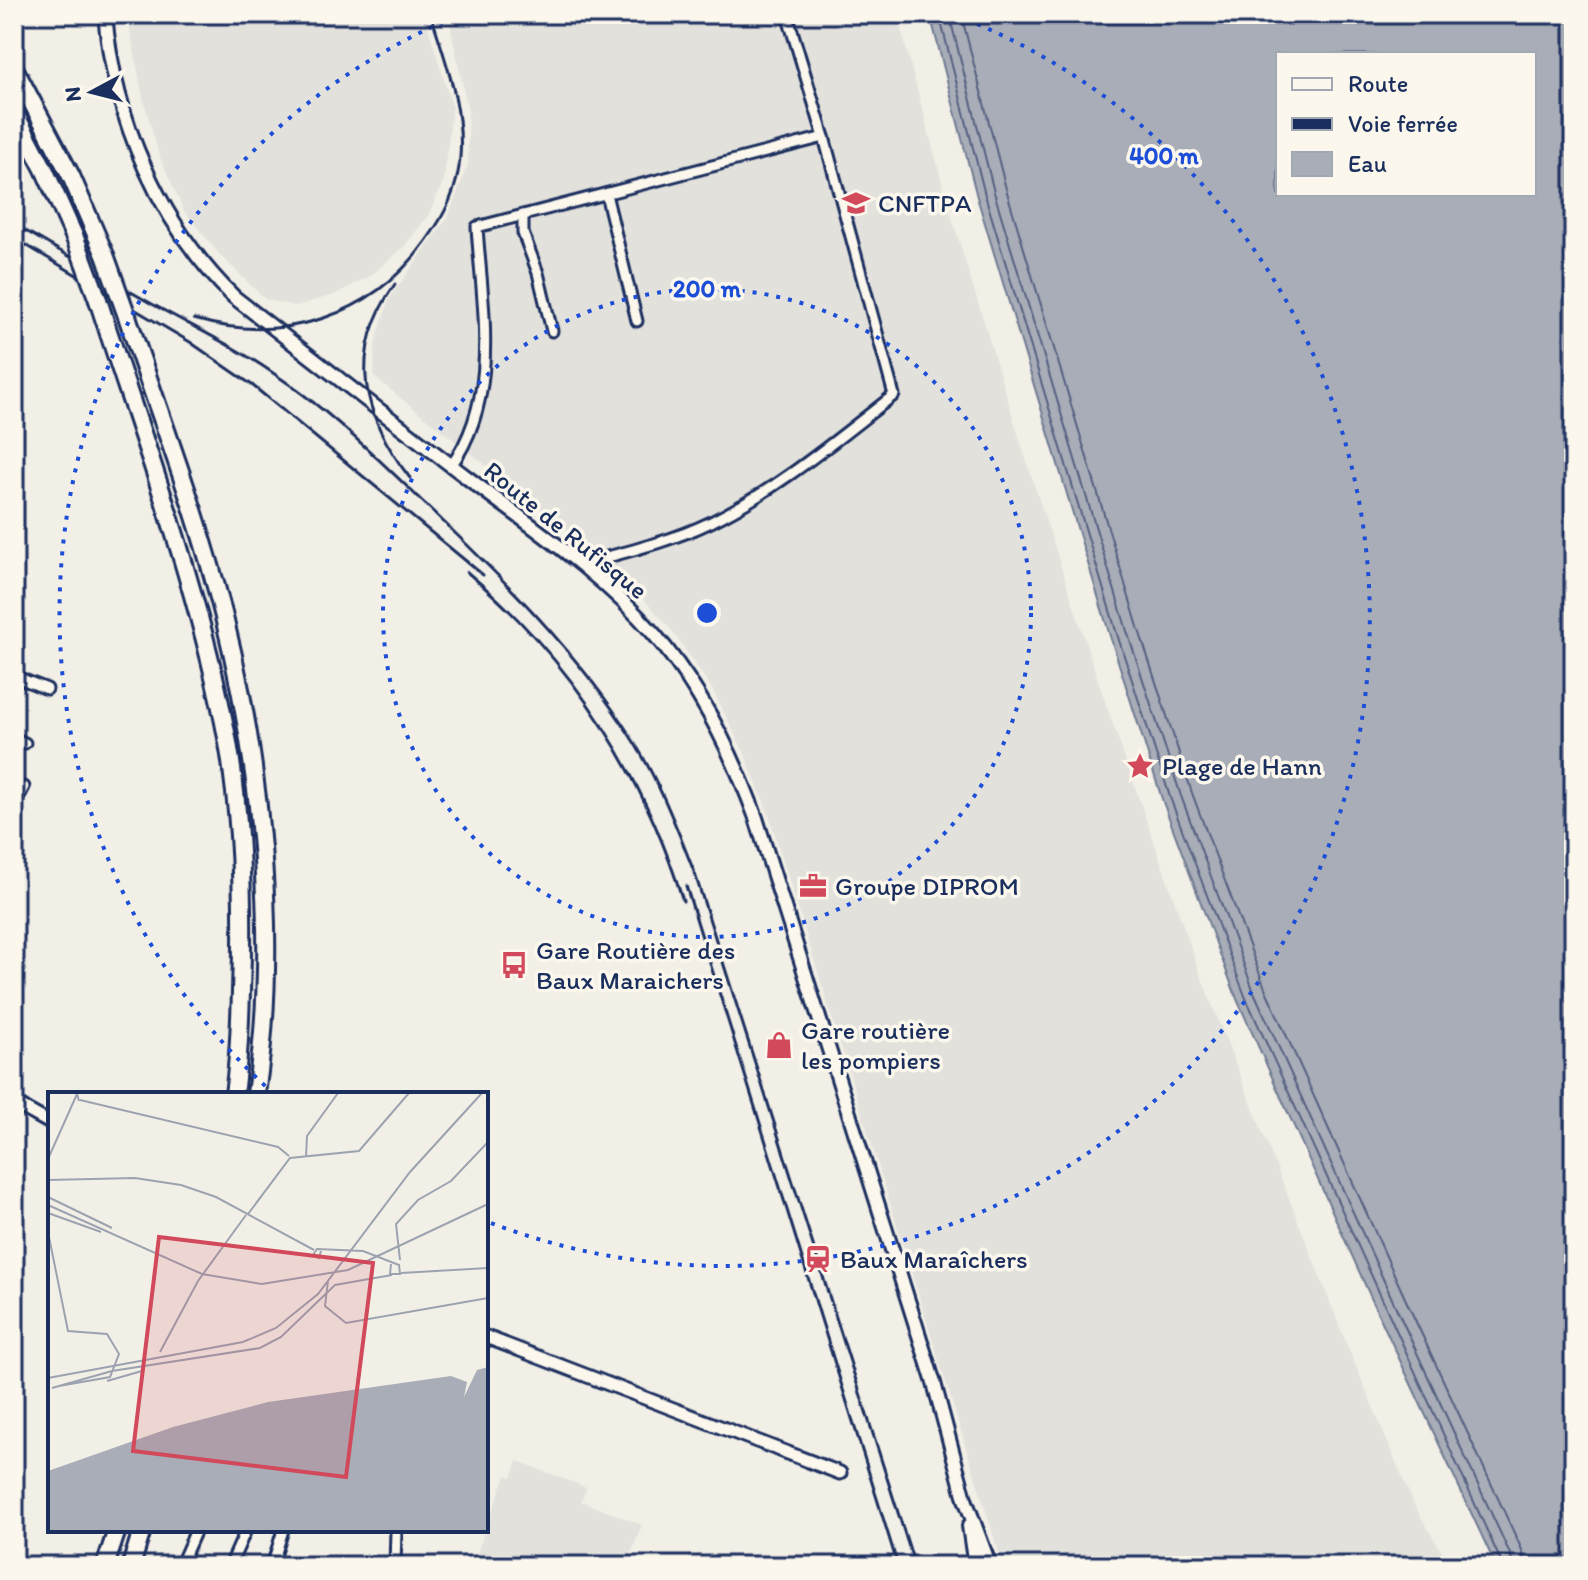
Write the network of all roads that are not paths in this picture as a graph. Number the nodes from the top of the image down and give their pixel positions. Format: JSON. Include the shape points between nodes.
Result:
{"nodes":[{"id":1,"x":105,"y":14,"type":"edge"},
{"id":2,"x":787,"y":14,"type":"edge"},
{"id":3,"x":14,"y":68,"type":"edge"},
{"id":4,"x":14,"y":112,"type":"edge"},
{"id":5,"x":824,"y":137,"type":"junction"},
{"id":6,"x":606,"y":194,"type":"junction"},
{"id":7,"x":523,"y":215,"type":"junction"},
{"id":8,"x":637,"y":321,"type":"dead end"},
{"id":9,"x":552,"y":331,"type":"dead end"},
{"id":10,"x":451,"y":466,"type":"junction"},
{"id":11,"x":581,"y":564,"type":"junction"},
{"id":12,"x":14,"y":676,"type":"edge"},
{"id":13,"x":47,"y":689,"type":"dead end"},
{"id":14,"x":14,"y":738,"type":"edge"},
{"id":15,"x":25,"y":743,"type":"dead end"},
{"id":16,"x":24,"y":787,"type":"dead end"},
{"id":17,"x":14,"y":806,"type":"edge"},
{"id":18,"x":234,"y":1092,"type":"edge"},
{"id":19,"x":256,"y":1092,"type":"edge"},
{"id":20,"x":14,"y":1103,"type":"edge"},
{"id":21,"x":48,"y":1122,"type":"edge"},
{"id":22,"x":488,"y":1338,"type":"edge"},
{"id":23,"x":840,"y":1473,"type":"dead end"},
{"id":24,"x":965,"y":1499,"type":"junction"},
{"id":25,"x":116,"y":1532,"type":"edge"},
{"id":26,"x":141,"y":1532,"type":"edge"},
{"id":27,"x":195,"y":1532,"type":"edge"},
{"id":28,"x":245,"y":1532,"type":"edge"},
{"id":29,"x":282,"y":1532,"type":"edge"},
{"id":30,"x":396,"y":1532,"type":"edge"},
{"id":31,"x":105,"y":1566,"type":"edge"},
{"id":32,"x":131,"y":1566,"type":"edge"},
{"id":33,"x":180,"y":1566,"type":"edge"},
{"id":34,"x":230,"y":1566,"type":"edge"},
{"id":35,"x":272,"y":1566,"type":"edge"},
{"id":36,"x":395,"y":1566,"type":"edge"},
{"id":37,"x":975,"y":1566,"type":"edge"},
{"id":38,"x":990,"y":1566,"type":"edge"}],
"edges":[{"from":1,"to":10,"type":"main road","name":"Route de Rufisque","via":[[125,115],[154,188],[194,254],[234,297]]},
{"from":2,"to":5,"type":"street"},
{"from":3,"to":19,"type":"highway","bridge":true,"via":[[105,255],[223,612],[255,785],[264,920]]},
{"from":4,"to":18,"type":"highway","bridge":true,"via":[[75,238],[98,300],[197,609],[228,744],[243,909]]},
{"from":5,"to":6,"type":"street"},
{"from":5,"to":11,"type":"street","via":[[894,395],[764,493],[698,527]]},
{"from":6,"to":7,"type":"street"},
{"from":6,"to":8,"type":"street"},
{"from":7,"to":9,"type":"street","via":[[523,233]]},
{"from":7,"to":10,"type":"street","via":[[477,227],[484,379],[477,416]]},
{"from":10,"to":11,"type":"main road","name":"Route de Rufisque"},
{"from":11,"to":24,"type":"main road","name":"Route de Rufisque","via":[[625,603],[673,658],[725,742],[742,781],[930,1369]]},
{"from":12,"to":13,"type":"street"},
{"from":14,"to":15,"type":"street"},
{"from":16,"to":17,"type":"street"},
{"from":20,"to":21,"type":"street"},
{"from":22,"to":23,"type":"street"},
{"from":24,"to":37,"type":"main road","name":"Route de Rufisque"},
{"from":24,"to":38,"type":"main road","name":"Route de Rufisque"},
{"from":25,"to":31,"type":"highway"},
{"from":26,"to":32,"type":"highway"},
{"from":27,"to":33,"type":"street"},
{"from":28,"to":34,"type":"street"},
{"from":29,"to":35,"type":"street"},
{"from":30,"to":36,"type":"street"}]}
